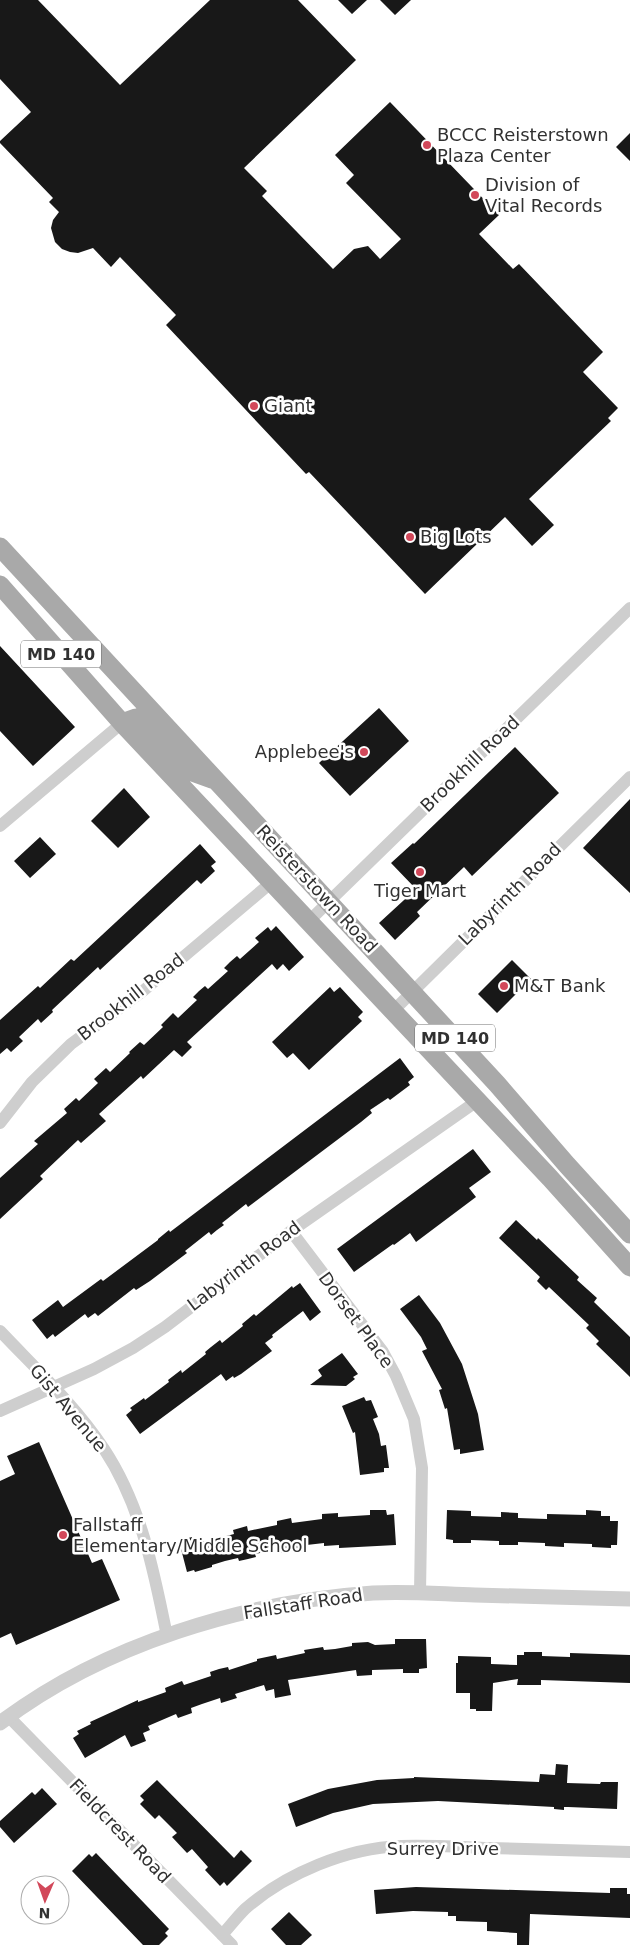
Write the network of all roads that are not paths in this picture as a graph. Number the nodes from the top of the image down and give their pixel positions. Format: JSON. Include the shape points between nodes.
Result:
{"nodes":[{"id":1,"x":0,"y":548,"type":"edge"},
{"id":2,"x":0,"y":585,"type":"edge"},
{"id":3,"x":630,"y":608,"type":"edge"},
{"id":4,"x":122,"y":722,"type":"junction"},
{"id":5,"x":630,"y":777,"type":"edge"},
{"id":6,"x":216,"y":780,"type":"junction"},
{"id":7,"x":0,"y":826,"type":"edge"},
{"id":8,"x":272,"y":882,"type":"junction"},
{"id":9,"x":329,"y":901,"type":"junction"},
{"id":10,"x":309,"y":921,"type":"junction"},
{"id":11,"x":412,"y":992,"type":"junction"},
{"id":12,"x":392,"y":1012,"type":"junction"},
{"id":13,"x":477,"y":1101,"type":"junction"},
{"id":14,"x":0,"y":1123,"type":"edge"},
{"id":15,"x":291,"y":1231,"type":"junction"},
{"id":16,"x":630,"y":1234,"type":"edge"},
{"id":17,"x":630,"y":1267,"type":"edge"},
{"id":18,"x":0,"y":1331,"type":"edge"},
{"id":19,"x":54,"y":1387,"type":"junction"},
{"id":20,"x":0,"y":1411,"type":"edge"},
{"id":21,"x":420,"y":1593,"type":"junction"},
{"id":22,"x":630,"y":1600,"type":"edge"},
{"id":23,"x":167,"y":1636,"type":"junction"},
{"id":24,"x":4,"y":1719,"type":"edge"},
{"id":25,"x":630,"y":1852,"type":"edge"},
{"id":26,"x":222,"y":1935,"type":"junction"},
{"id":27,"x":232,"y":1945,"type":"edge"}],
"edges":[{"from":1,"to":6,"type":"main road","name":"Reisterstown Road","number":"MD 140"},
{"from":2,"to":4,"type":"main road","name":"Reisterstown Road","number":"MD 140"},
{"from":3,"to":9,"type":"street","name":"Brookhill Road"},
{"from":4,"to":6,"type":"main road","via":[[136,718],[187,770]]},
{"from":4,"to":7,"type":"street"},
{"from":4,"to":8,"type":"main road","name":"Reisterstown Road","number":"MD 140"},
{"from":5,"to":11,"type":"street","name":"Labyrinth Road"},
{"from":6,"to":9,"type":"main road","name":"Reisterstown Road","number":"MD 140"},
{"from":8,"to":10,"type":"main road","name":"Reisterstown Road","number":"MD 140"},
{"from":8,"to":14,"type":"street","name":"Brookhill Road","via":[[143,990],[70,1044],[32,1082]]},
{"from":9,"to":10,"type":"street","name":"Brookhill Road"},
{"from":9,"to":11,"type":"main road","name":"Reisterstown Road","number":"MD 140"},
{"from":10,"to":12,"type":"main road","name":"Reisterstown Road","number":"MD 140"},
{"from":11,"to":12,"type":"street","name":"Labyrinth Road"},
{"from":11,"to":16,"type":"main road","name":"Reisterstown Road","number":"MD 140"},
{"from":12,"to":13,"type":"main road","name":"Reisterstown Road","number":"MD 140"},
{"from":13,"to":15,"type":"street","name":"Labyrinth Road"},
{"from":13,"to":17,"type":"main road","name":"Reisterstown Road","number":"MD 140"},
{"from":15,"to":19,"type":"street","name":"Labyrinth Road","via":[[133,1348]]},
{"from":15,"to":21,"type":"street","name":"Dorset Place","via":[[383,1352],[414,1419],[422,1468]]},
{"from":18,"to":19,"type":"street","name":"Gist Avenue"},
{"from":19,"to":20,"type":"street","name":"Labyrinth Road"},
{"from":19,"to":23,"type":"street","name":"Gist Avenue","via":[[104,1449],[131,1500],[151,1558]]},
{"from":21,"to":22,"type":"street","name":"Fallstaff Road"},
{"from":21,"to":23,"type":"street","name":"Fallstaff Road","via":[[375,1593],[303,1600],[237,1614]]},
{"from":23,"to":24,"type":"street","name":"Fallstaff Road","via":[[94,1665]]},
{"from":24,"to":26,"type":"street","name":"Fieldcrest Road"},
{"from":25,"to":26,"type":"street","name":"Surrey Drive","via":[[435,1846],[375,1849],[348,1855],[292,1878],[245,1910]]},
{"from":26,"to":27,"type":"street","name":"Fieldcrest Road"}]}
